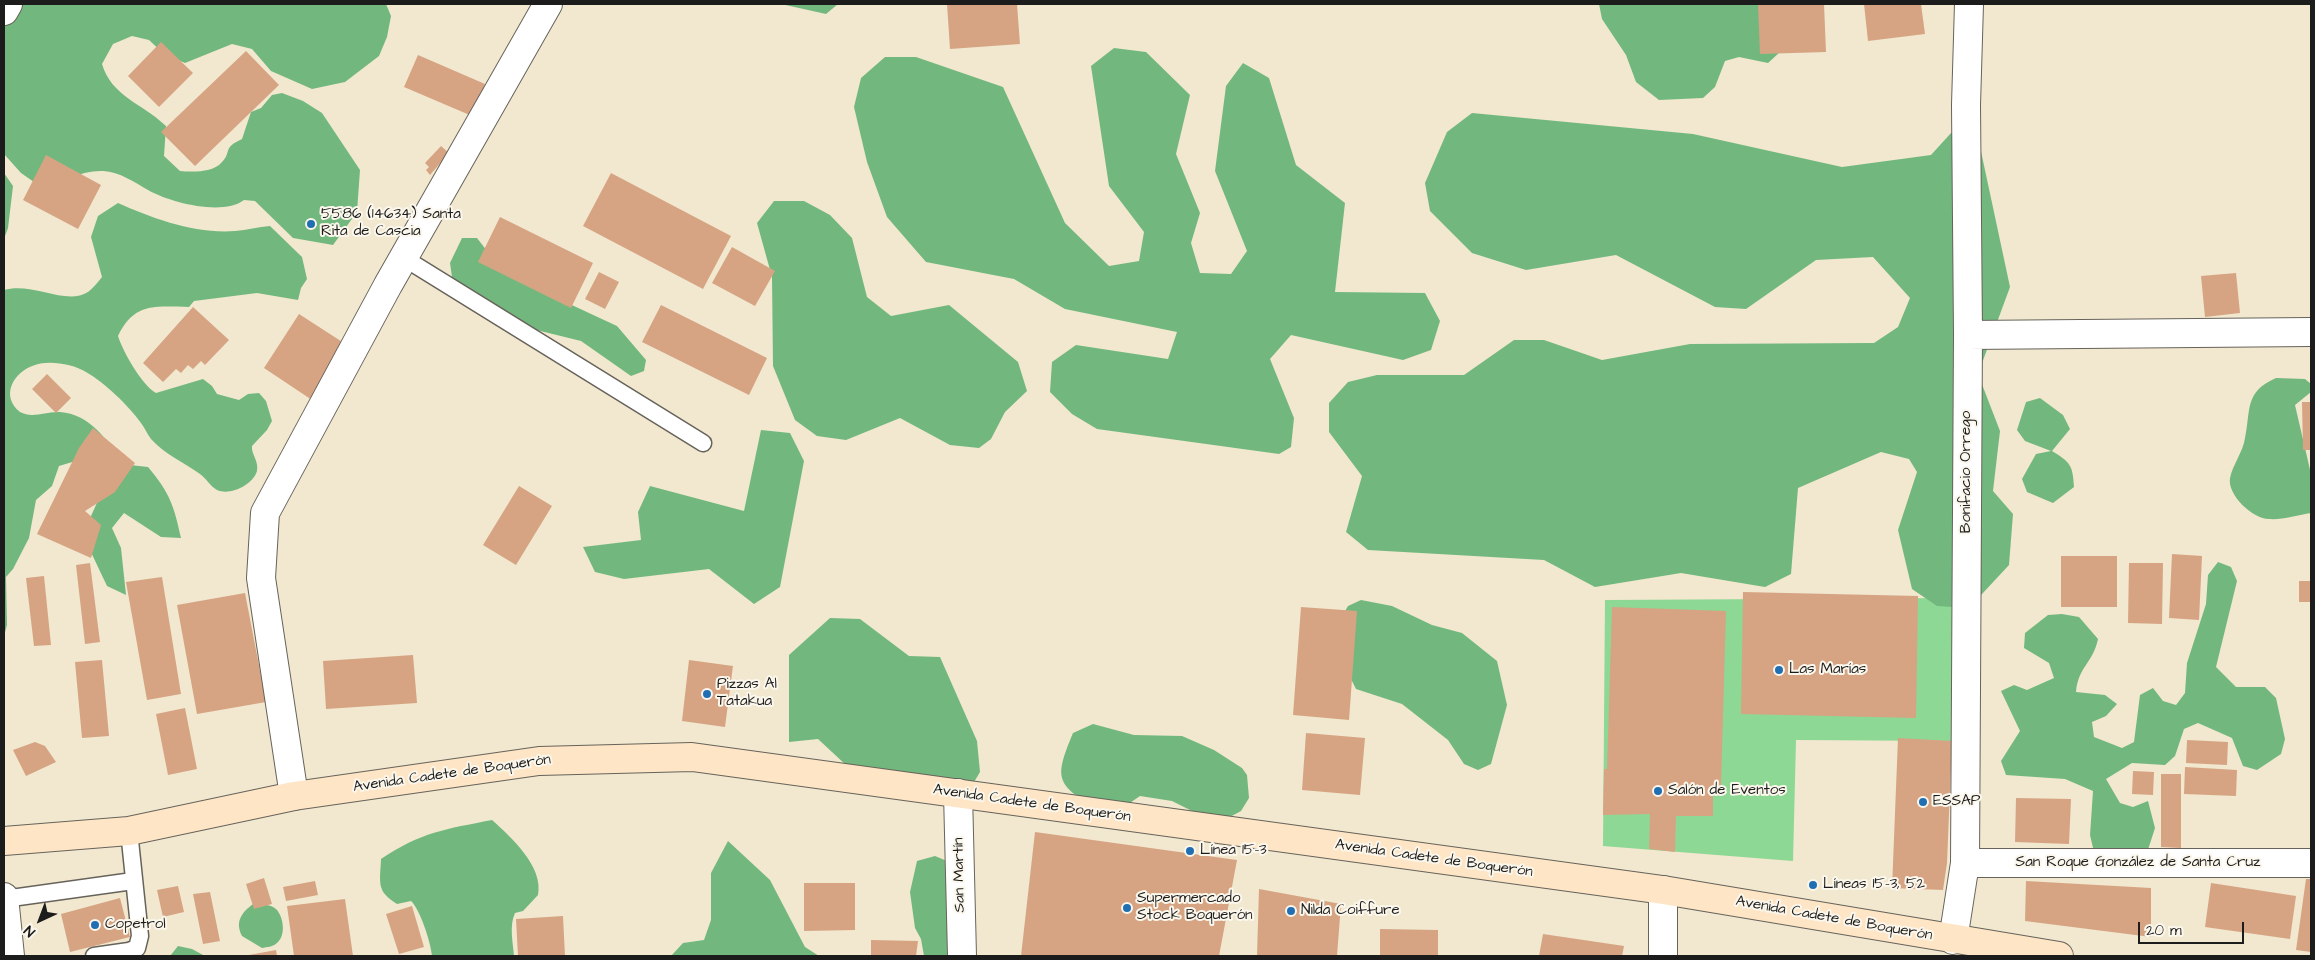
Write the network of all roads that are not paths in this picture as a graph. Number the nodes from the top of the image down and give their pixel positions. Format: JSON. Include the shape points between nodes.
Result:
{"nodes":[{"id":1,"x":8,"y":4,"type":"edge"},
{"id":2,"x":548,"y":4,"type":"edge"},
{"id":3,"x":1969,"y":4,"type":"edge"},
{"id":4,"x":4,"y":11,"type":"edge"},
{"id":5,"x":404,"y":258,"type":"junction"},
{"id":6,"x":2311,"y":332,"type":"edge"},
{"id":7,"x":1968,"y":335,"type":"junction"},
{"id":8,"x":703,"y":443,"type":"dead end"},
{"id":9,"x":958,"y":793,"type":"junction"},
{"id":10,"x":294,"y":796,"type":"junction"},
{"id":11,"x":129,"y":831,"type":"junction"},
{"id":12,"x":4,"y":841,"type":"edge"},
{"id":13,"x":1965,"y":863,"type":"junction"},
{"id":14,"x":2311,"y":863,"type":"edge"},
{"id":15,"x":133,"y":881,"type":"junction"},
{"id":16,"x":1663,"y":890,"type":"junction"},
{"id":17,"x":4,"y":898,"type":"edge"},
{"id":18,"x":1953,"y":940,"type":"junction"},
{"id":19,"x":2008,"y":952,"type":"edge"},
{"id":20,"x":10,"y":956,"type":"edge"},
{"id":21,"x":94,"y":956,"type":"edge"},
{"id":22,"x":962,"y":956,"type":"edge"},
{"id":23,"x":1663,"y":956,"type":"edge"},
{"id":24,"x":2059,"y":956,"type":"edge"}],
"edges":[{"from":1,"to":4,"type":"street"},
{"from":2,"to":5,"type":"street"},
{"from":3,"to":7,"type":"street","name":"Bonifacio Orrego","via":[[1966,105]]},
{"from":5,"to":8,"type":"lane"},
{"from":5,"to":10,"type":"street","via":[[265,513],[261,578]]},
{"from":6,"to":7,"type":"street"},
{"from":7,"to":13,"type":"street","name":"Bonifacio Orrego"},
{"from":9,"to":10,"type":"main road","name":"Avenida Cadete de Boquerón","via":[[692,757],[539,761]]},
{"from":9,"to":16,"type":"main road","name":"Avenida Cadete de Boquerón"},
{"from":9,"to":22,"type":"street","name":"San Martín"},
{"from":10,"to":11,"type":"main road","name":"Avenida Cadete de Boquerón"},
{"from":11,"to":12,"type":"main road","name":"Avenida Cadete de Boquerón"},
{"from":11,"to":15,"type":"lane"},
{"from":13,"to":14,"type":"street","name":"San Roque González de Santa Cruz"},
{"from":13,"to":18,"type":"street","name":"Bonifacio Orrego"},
{"from":15,"to":17,"type":"lane"},
{"from":15,"to":21,"type":"lane","via":[[140,936],[137,948]]},
{"from":16,"to":18,"type":"main road","name":"Avenida Cadete de Boquerón"},
{"from":16,"to":23,"type":"street"},
{"from":17,"to":20,"type":"street"},
{"from":18,"to":19,"type":"main road","name":"Avenida Cadete de Boquerón"},
{"from":19,"to":24,"type":"main road","name":"Avenida Cadete de Boquerón"}]}
